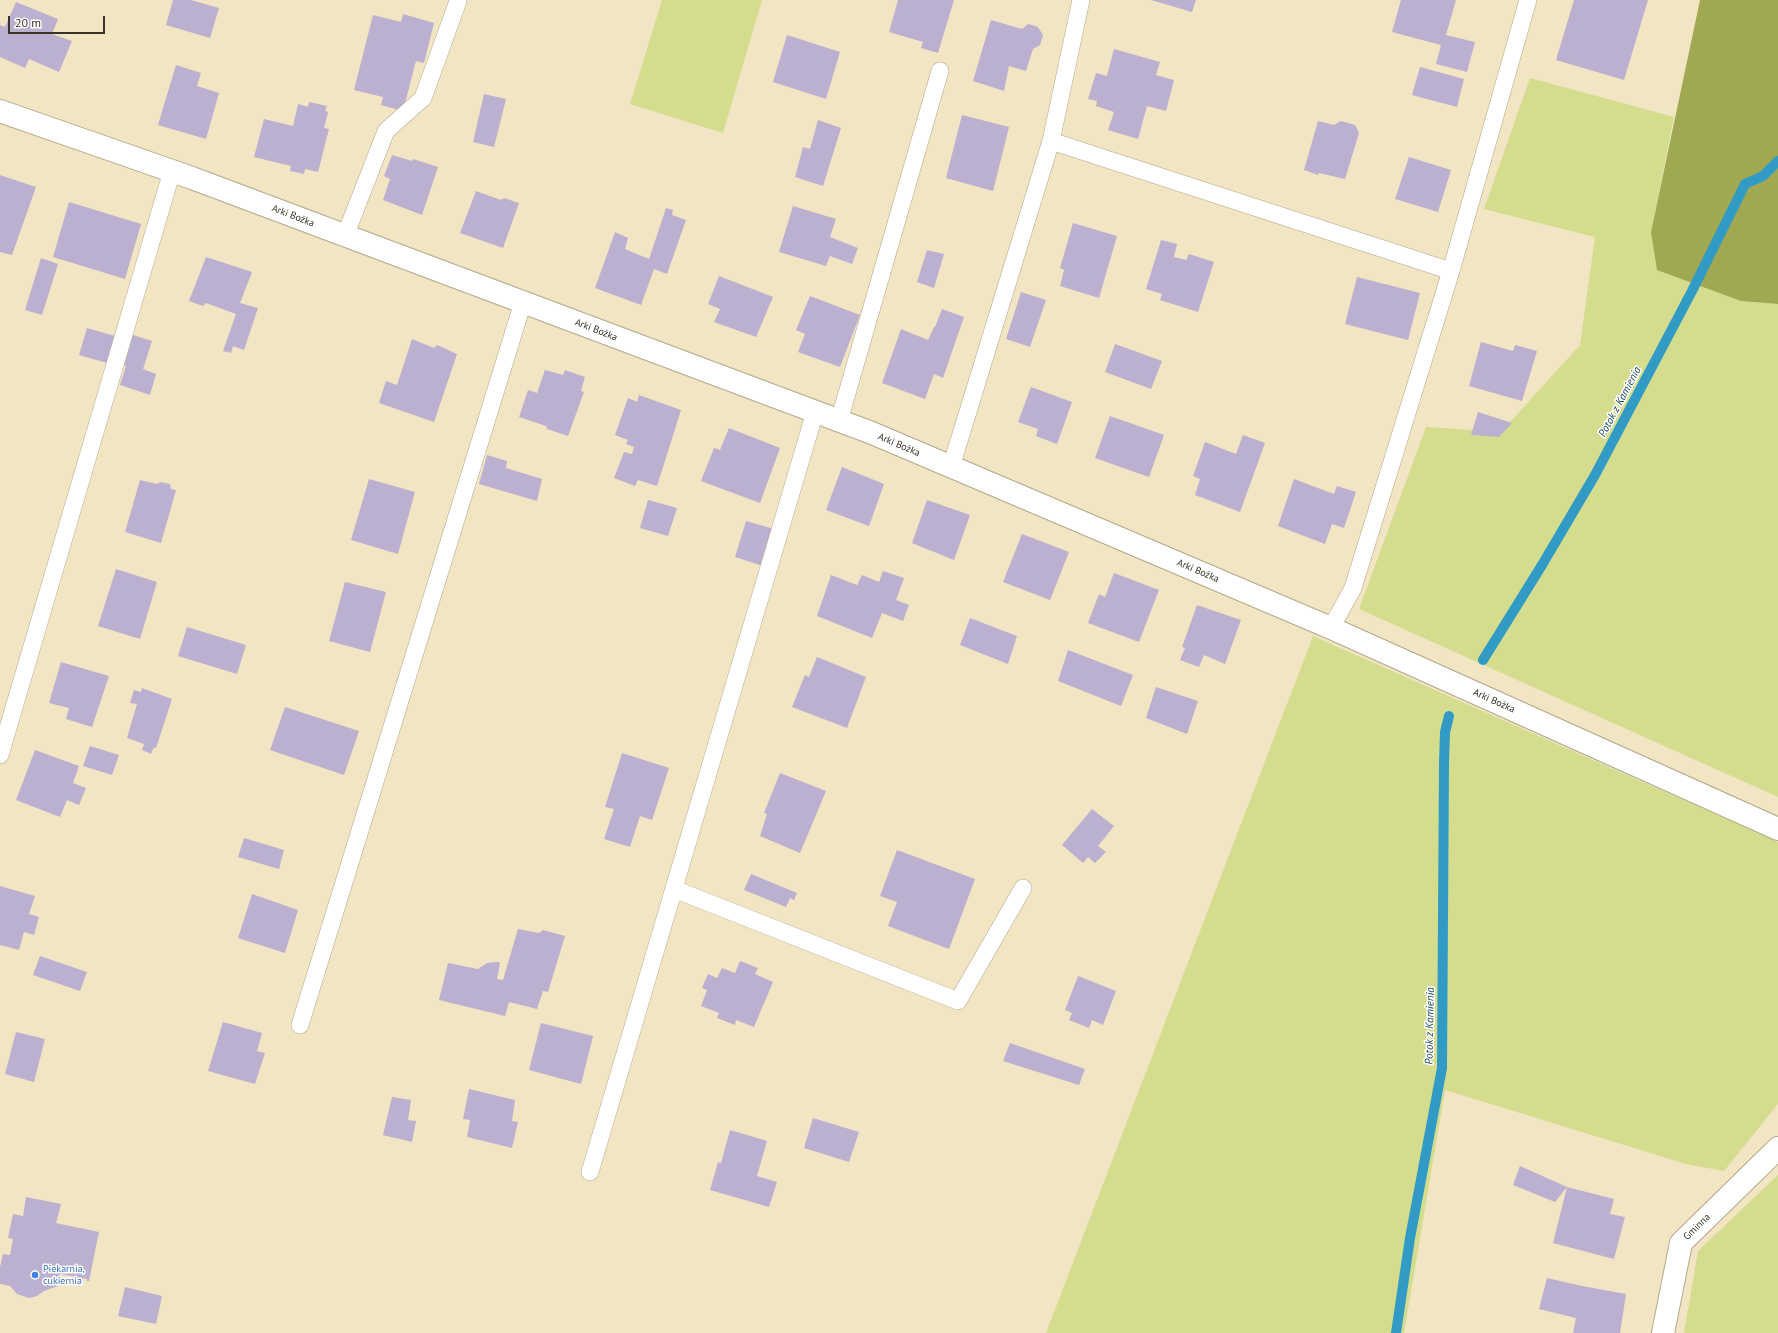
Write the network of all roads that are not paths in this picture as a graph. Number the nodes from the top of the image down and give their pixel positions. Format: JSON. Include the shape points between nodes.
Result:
{"nodes":[{"id":1,"x":1081,"y":0,"type":"edge"},
{"id":2,"x":1528,"y":0,"type":"edge"},
{"id":3,"x":458,"y":1,"type":"dead end"},
{"id":4,"x":940,"y":70,"type":"dead end"},
{"id":5,"x":0,"y":111,"type":"edge"},
{"id":6,"x":1050,"y":140,"type":"junction"},
{"id":7,"x":172,"y":171,"type":"junction"},
{"id":8,"x":345,"y":236,"type":"junction"},
{"id":9,"x":1451,"y":271,"type":"junction"},
{"id":10,"x":523,"y":302,"type":"junction"},
{"id":11,"x":815,"y":412,"type":"junction"},
{"id":12,"x":839,"y":421,"type":"junction"},
{"id":13,"x":951,"y":467,"type":"junction"},
{"id":14,"x":1330,"y":628,"type":"junction"},
{"id":15,"x":0,"y":755,"type":"edge"},
{"id":16,"x":1778,"y":829,"type":"edge"},
{"id":17,"x":674,"y":888,"type":"junction"},
{"id":18,"x":1023,"y":888,"type":"dead end"},
{"id":19,"x":300,"y":1024,"type":"dead end"},
{"id":20,"x":1778,"y":1148,"type":"edge"},
{"id":21,"x":590,"y":1172,"type":"dead end"},
{"id":22,"x":1663,"y":1333,"type":"edge"}],
"edges":[{"from":1,"to":6,"type":"lane"},
{"from":2,"to":9,"type":"lane"},
{"from":3,"to":8,"type":"lane","via":[[423,98],[386,131]]},
{"from":4,"to":12,"type":"lane"},
{"from":5,"to":7,"type":"street","name":"Arki Bożka"},
{"from":6,"to":9,"type":"lane"},
{"from":6,"to":13,"type":"lane"},
{"from":7,"to":8,"type":"street","name":"Arki Bożka"},
{"from":7,"to":15,"type":"lane"},
{"from":8,"to":10,"type":"street","name":"Arki Bożka"},
{"from":9,"to":14,"type":"lane","via":[[1353,588]]},
{"from":10,"to":11,"type":"street","name":"Arki Bożka"},
{"from":10,"to":19,"type":"lane"},
{"from":11,"to":12,"type":"street","name":"Arki Bożka"},
{"from":11,"to":17,"type":"lane"},
{"from":12,"to":13,"type":"street","name":"Arki Bożka"},
{"from":13,"to":14,"type":"street","name":"Arki Bożka"},
{"from":14,"to":16,"type":"street","name":"Arki Bożka"},
{"from":17,"to":18,"type":"lane","via":[[958,1000]]},
{"from":17,"to":21,"type":"lane"},
{"from":20,"to":22,"type":"street","name":"Gminna","via":[[1681,1243]]}]}
